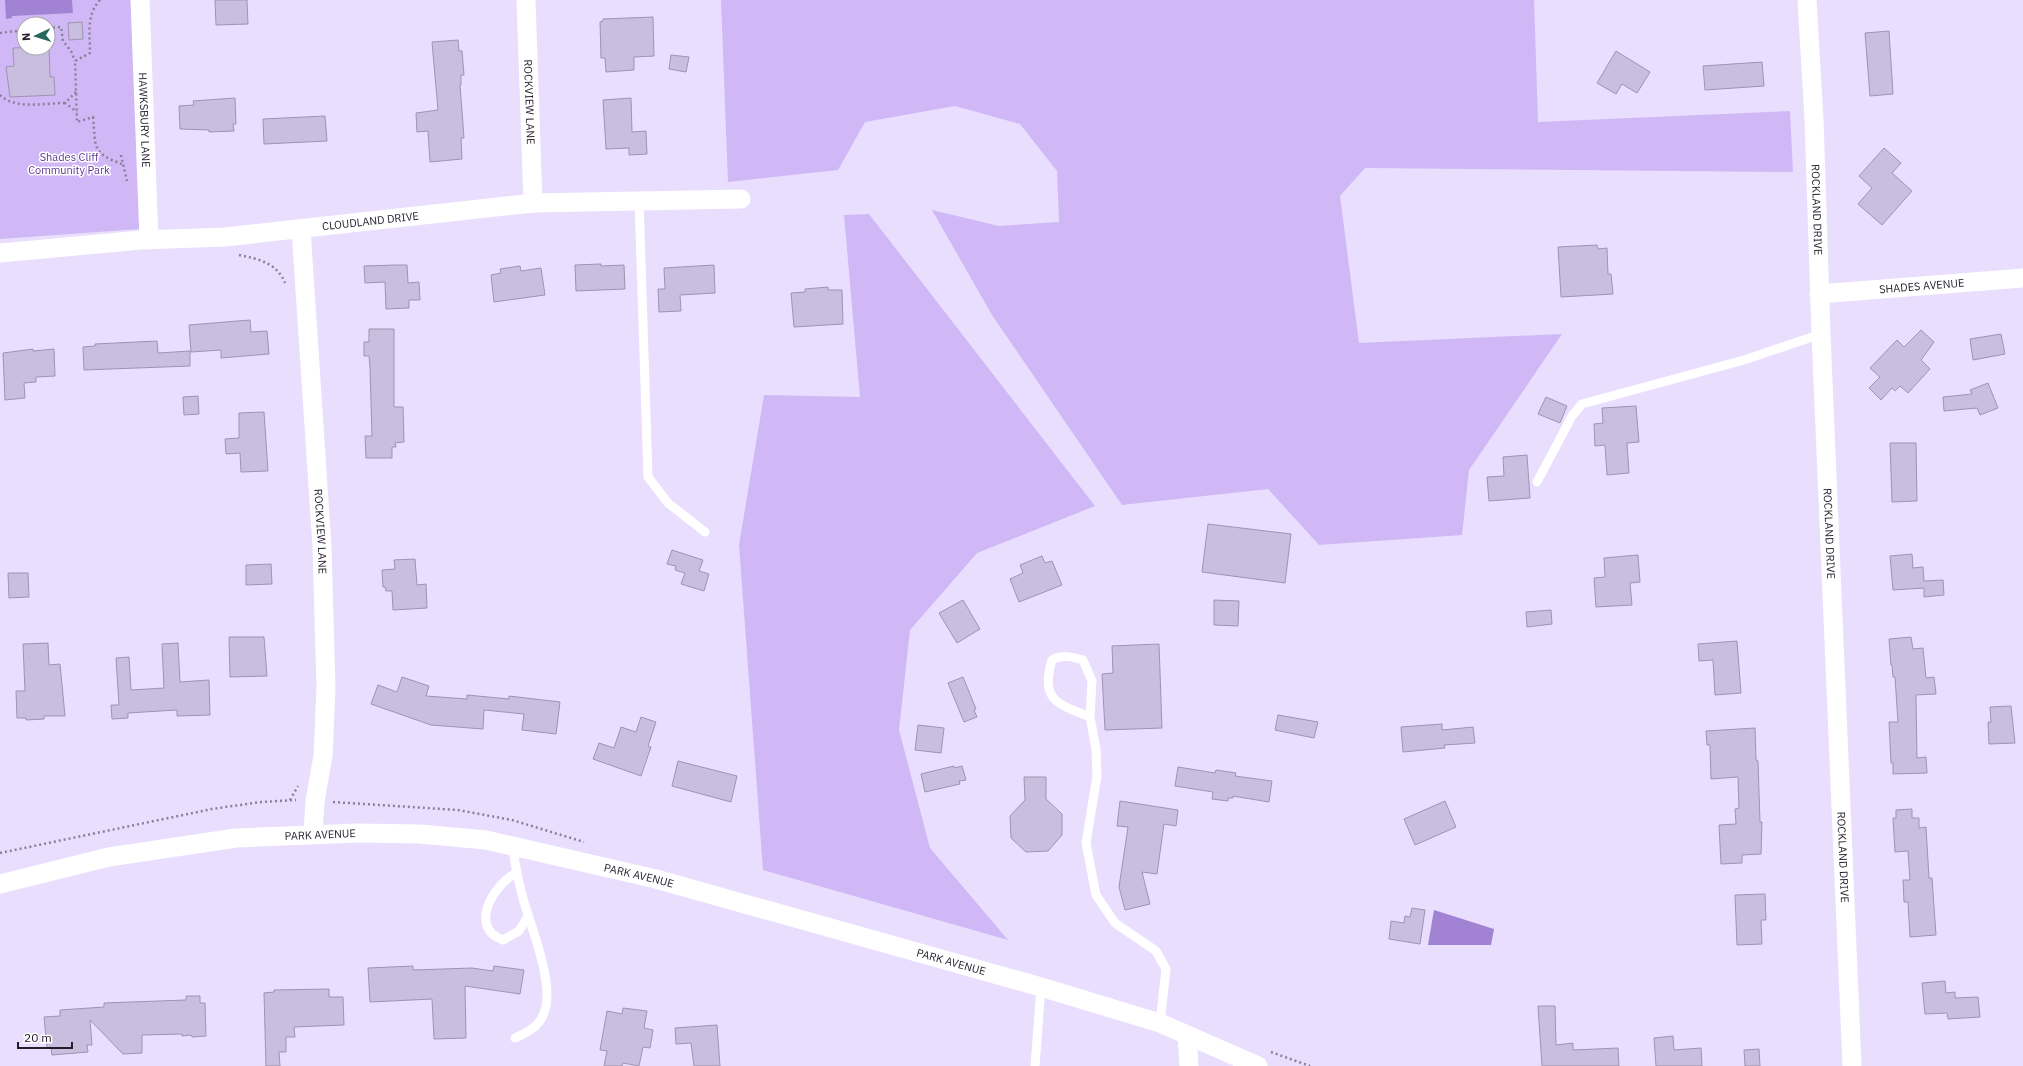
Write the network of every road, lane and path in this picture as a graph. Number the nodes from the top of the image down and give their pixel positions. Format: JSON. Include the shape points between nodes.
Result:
{"nodes":[{"id":1,"x":100,"y":0,"type":"edge"},
{"id":2,"x":140,"y":0,"type":"edge"},
{"id":3,"x":526,"y":0,"type":"edge"},
{"id":4,"x":1807,"y":0,"type":"edge"},
{"id":5,"x":56,"y":27,"type":"edge"},
{"id":6,"x":16,"y":31,"type":"edge"},
{"id":7,"x":0,"y":33,"type":"edge"},
{"id":8,"x":75,"y":61,"type":"junction"},
{"id":9,"x":76,"y":91,"type":"junction"},
{"id":10,"x":0,"y":95,"type":"edge"},
{"id":11,"x":65,"y":102,"type":"junction"},
{"id":12,"x":77,"y":113,"type":"junction"},
{"id":13,"x":120,"y":155,"type":"dead end"},
{"id":14,"x":122,"y":164,"type":"junction"},
{"id":15,"x":129,"y":188,"type":"dead end"},
{"id":16,"x":741,"y":199,"type":"dead end"},
{"id":17,"x":639,"y":200,"type":"junction"},
{"id":18,"x":533,"y":203,"type":"junction"},
{"id":19,"x":301,"y":228,"type":"junction"},
{"id":20,"x":149,"y":240,"type":"junction"},
{"id":21,"x":0,"y":253,"type":"edge"},
{"id":22,"x":237,"y":255,"type":"dead end"},
{"id":23,"x":2023,"y":278,"type":"edge"},
{"id":24,"x":286,"y":285,"type":"dead end"},
{"id":25,"x":1819,"y":294,"type":"junction"},
{"id":26,"x":1821,"y":334,"type":"junction"},
{"id":27,"x":1537,"y":482,"type":"dead end"},
{"id":28,"x":705,"y":532,"type":"dead end"},
{"id":29,"x":1090,"y":717,"type":"junction"},
{"id":30,"x":300,"y":781,"type":"dead end"},
{"id":31,"x":290,"y":800,"type":"dead end"},
{"id":32,"x":313,"y":833,"type":"junction"},
{"id":33,"x":512,"y":845,"type":"junction"},
{"id":34,"x":516,"y":873,"type":"junction"},
{"id":35,"x":0,"y":884,"type":"edge"},
{"id":36,"x":528,"y":916,"type":"junction"},
{"id":37,"x":1042,"y":987,"type":"junction"},
{"id":38,"x":1160,"y":1023,"type":"junction"},
{"id":39,"x":1187,"y":1034,"type":"junction"},
{"id":40,"x":516,"y":1038,"type":"dead end"},
{"id":41,"x":1035,"y":1066,"type":"edge"},
{"id":42,"x":1189,"y":1066,"type":"edge"},
{"id":43,"x":1258,"y":1066,"type":"edge"},
{"id":44,"x":1852,"y":1066,"type":"edge"}],
"edges":[{"from":1,"to":8,"type":"path","via":[[90,18],[90,53]]},
{"from":2,"to":20,"type":"street","name":"HAWKSBURY LANE"},
{"from":3,"to":18,"type":"street","name":"ROCKVIEW LANE"},
{"from":4,"to":25,"type":"street","name":"ROCKLAND DRIVE","via":[[1814,119]]},
{"from":5,"to":8,"type":"path","via":[[61,27],[63,41]]},
{"from":6,"to":7,"type":"path"},
{"from":8,"to":9,"type":"path"},
{"from":9,"to":11,"type":"path"},
{"from":9,"to":12,"type":"path"},
{"from":10,"to":11,"type":"path","via":[[6,100],[23,104]]},
{"from":11,"to":12,"type":"path"},
{"from":12,"to":14,"type":"path","via":[[77,122],[93,117],[96,148],[104,158]]},
{"from":13,"to":14,"type":"path"},
{"from":14,"to":15,"type":"path"},
{"from":16,"to":17,"type":"street","name":"CLOUDLAND DRIVE"},
{"from":17,"to":18,"type":"street","name":"CLOUDLAND DRIVE"},
{"from":17,"to":28,"type":"lane","via":[[648,477],[668,503]]},
{"from":18,"to":19,"type":"street","name":"CLOUDLAND DRIVE"},
{"from":19,"to":20,"type":"street","name":"CLOUDLAND DRIVE","via":[[225,237]]},
{"from":19,"to":32,"type":"street","name":"ROCKVIEW LANE","via":[[322,547],[326,688],[323,756],[315,801]]},
{"from":20,"to":21,"type":"street","name":"CLOUDLAND DRIVE"},
{"from":22,"to":24,"type":"path","via":[[262,260],[281,274]]},
{"from":23,"to":25,"type":"street","name":"SHADES AVENUE"},
{"from":25,"to":26,"type":"street","name":"ROCKLAND DRIVE"},
{"from":26,"to":27,"type":"lane","via":[[1744,360],[1582,404],[1572,416]]},
{"from":26,"to":44,"type":"street","name":"ROCKLAND DRIVE"},
{"from":29,"to":29,"type":"lane","via":[[1092,681],[1083,660],[1071,657],[1057,657],[1052,660],[1047,683],[1051,696],[1060,705]]},
{"from":29,"to":38,"type":"lane","via":[[1096,749],[1097,776],[1086,844],[1096,895],[1115,922],[1156,951],[1166,969]]},
{"from":30,"to":31,"type":"path"},
{"from":32,"to":33,"type":"street","name":"PARK AVENUE","via":[[420,834]]},
{"from":32,"to":35,"type":"street","name":"PARK AVENUE","via":[[236,838],[156,848]]},
{"from":33,"to":34,"type":"lane"},
{"from":33,"to":37,"type":"street","name":"PARK AVENUE","via":[[656,879]]},
{"from":34,"to":36,"type":"lane"},
{"from":34,"to":36,"type":"lane","via":[[497,889],[489,904],[485,915],[487,928],[492,936],[503,940],[520,931]]},
{"from":36,"to":40,"type":"lane","via":[[540,950],[546,988],[544,1012],[533,1030]]},
{"from":37,"to":38,"type":"street","name":"PARK AVENUE"},
{"from":37,"to":41,"type":"lane"},
{"from":38,"to":39,"type":"street","name":"PARK AVENUE"},
{"from":39,"to":42,"type":"street"},
{"from":39,"to":43,"type":"street","name":"PARK AVENUE"}]}
